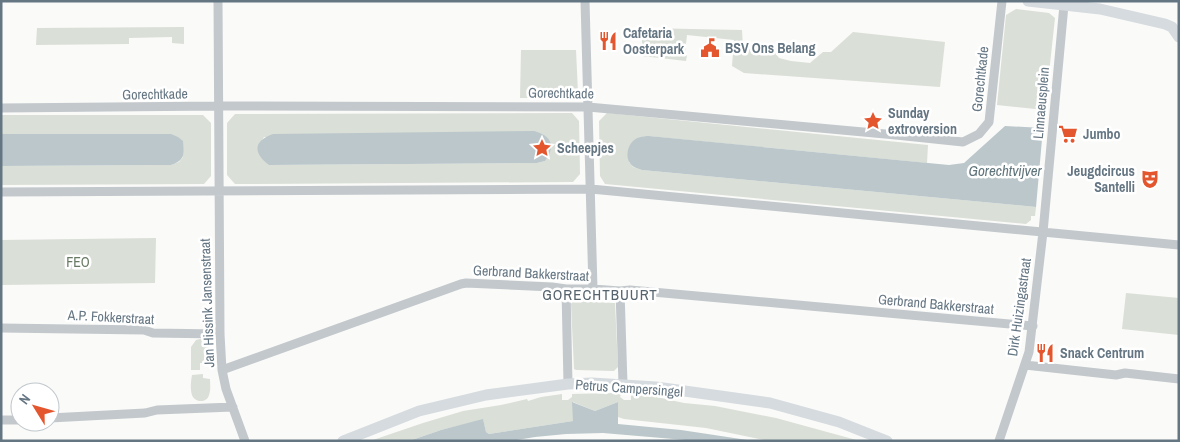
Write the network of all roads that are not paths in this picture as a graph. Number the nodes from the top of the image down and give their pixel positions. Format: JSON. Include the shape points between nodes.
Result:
{"nodes":[{"id":1,"x":218,"y":1,"type":"edge"},
{"id":2,"x":586,"y":1,"type":"edge"},
{"id":3,"x":1002,"y":1,"type":"edge"},
{"id":4,"x":1028,"y":1,"type":"edge"},
{"id":5,"x":1064,"y":5,"type":"junction"},
{"id":6,"x":1101,"y":5,"type":"edge"},
{"id":7,"x":1177,"y":28,"type":"edge"},
{"id":8,"x":218,"y":106,"type":"junction"},
{"id":9,"x":588,"y":106,"type":"junction"},
{"id":10,"x":1,"y":108,"type":"edge"},
{"id":11,"x":591,"y":189,"type":"junction"},
{"id":12,"x":219,"y":191,"type":"junction"},
{"id":13,"x":1,"y":192,"type":"edge"},
{"id":14,"x":1043,"y":232,"type":"junction"},
{"id":15,"x":1179,"y":245,"type":"edge"},
{"id":16,"x":566,"y":289,"type":"junction"},
{"id":17,"x":593,"y":289,"type":"junction"},
{"id":18,"x":620,"y":292,"type":"junction"},
{"id":19,"x":1033,"y":326,"type":"junction"},
{"id":20,"x":1,"y":328,"type":"edge"},
{"id":21,"x":220,"y":334,"type":"junction"},
{"id":22,"x":1025,"y":365,"type":"junction"},
{"id":23,"x":222,"y":370,"type":"junction"},
{"id":24,"x":1179,"y":379,"type":"edge"},
{"id":25,"x":568,"y":384,"type":"junction"},
{"id":26,"x":623,"y":384,"type":"junction"},
{"id":27,"x":233,"y":407,"type":"junction"},
{"id":28,"x":60,"y":418,"type":"edge"},
{"id":29,"x":245,"y":441,"type":"edge"},
{"id":30,"x":342,"y":441,"type":"edge"},
{"id":31,"x":887,"y":441,"type":"edge"},
{"id":32,"x":998,"y":441,"type":"edge"}],
"edges":[{"from":1,"to":8,"type":"street","name":"Jan Hissink Jansenstraat"},
{"from":2,"to":9,"type":"street"},
{"from":3,"to":9,"type":"street","name":"Gorechtkade","via":[[989,122],[979,134],[964,142]]},
{"from":4,"to":5,"type":"main road"},
{"from":5,"to":6,"type":"main road"},
{"from":5,"to":14,"type":"street","name":"Linnaeusplein"},
{"from":6,"to":7,"type":"main road"},
{"from":8,"to":9,"type":"street","name":"Gorechtkade"},
{"from":8,"to":10,"type":"street","name":"Gorechtkade"},
{"from":8,"to":12,"type":"street","name":"Jan Hissink Jansenstraat"},
{"from":9,"to":11,"type":"street"},
{"from":11,"to":12,"type":"street"},
{"from":11,"to":14,"type":"street"},
{"from":11,"to":17,"type":"street"},
{"from":12,"to":13,"type":"street"},
{"from":12,"to":21,"type":"street","name":"Jan Hissink Jansenstraat"},
{"from":14,"to":15,"type":"street"},
{"from":14,"to":19,"type":"street","name":"Dirk Huizingastraat"},
{"from":16,"to":17,"type":"street","name":"Gerbrand Bakkerstraat"},
{"from":16,"to":23,"type":"street","name":"Gerbrand Bakkerstraat","via":[[461,284]]},
{"from":16,"to":25,"type":"street"},
{"from":17,"to":18,"type":"street","name":"Gerbrand Bakkerstraat"},
{"from":18,"to":19,"type":"street","name":"Gerbrand Bakkerstraat","via":[[630,290]]},
{"from":18,"to":26,"type":"street"},
{"from":19,"to":22,"type":"street","name":"Dirk Huizingastraat"},
{"from":20,"to":21,"type":"street","name":"A.P. Fokkerstraat"},
{"from":21,"to":23,"type":"street","name":"Jan Hissink Jansenstraat"},
{"from":22,"to":24,"type":"street"},
{"from":22,"to":32,"type":"street","name":"Dirk Huizingastraat"},
{"from":23,"to":27,"type":"street","name":"Jan Hissink Jansenstraat"},
{"from":25,"to":26,"type":"main road","name":"Petrus Campersingel"},
{"from":25,"to":30,"type":"main road","name":"Petrus Campersingel","via":[[486,396],[419,411]]},
{"from":26,"to":31,"type":"main road","name":"Petrus Campersingel","via":[[770,403],[839,422]]},
{"from":27,"to":28,"type":"street"},
{"from":27,"to":29,"type":"street","name":"Jan Hissink Jansenstraat"}]}
